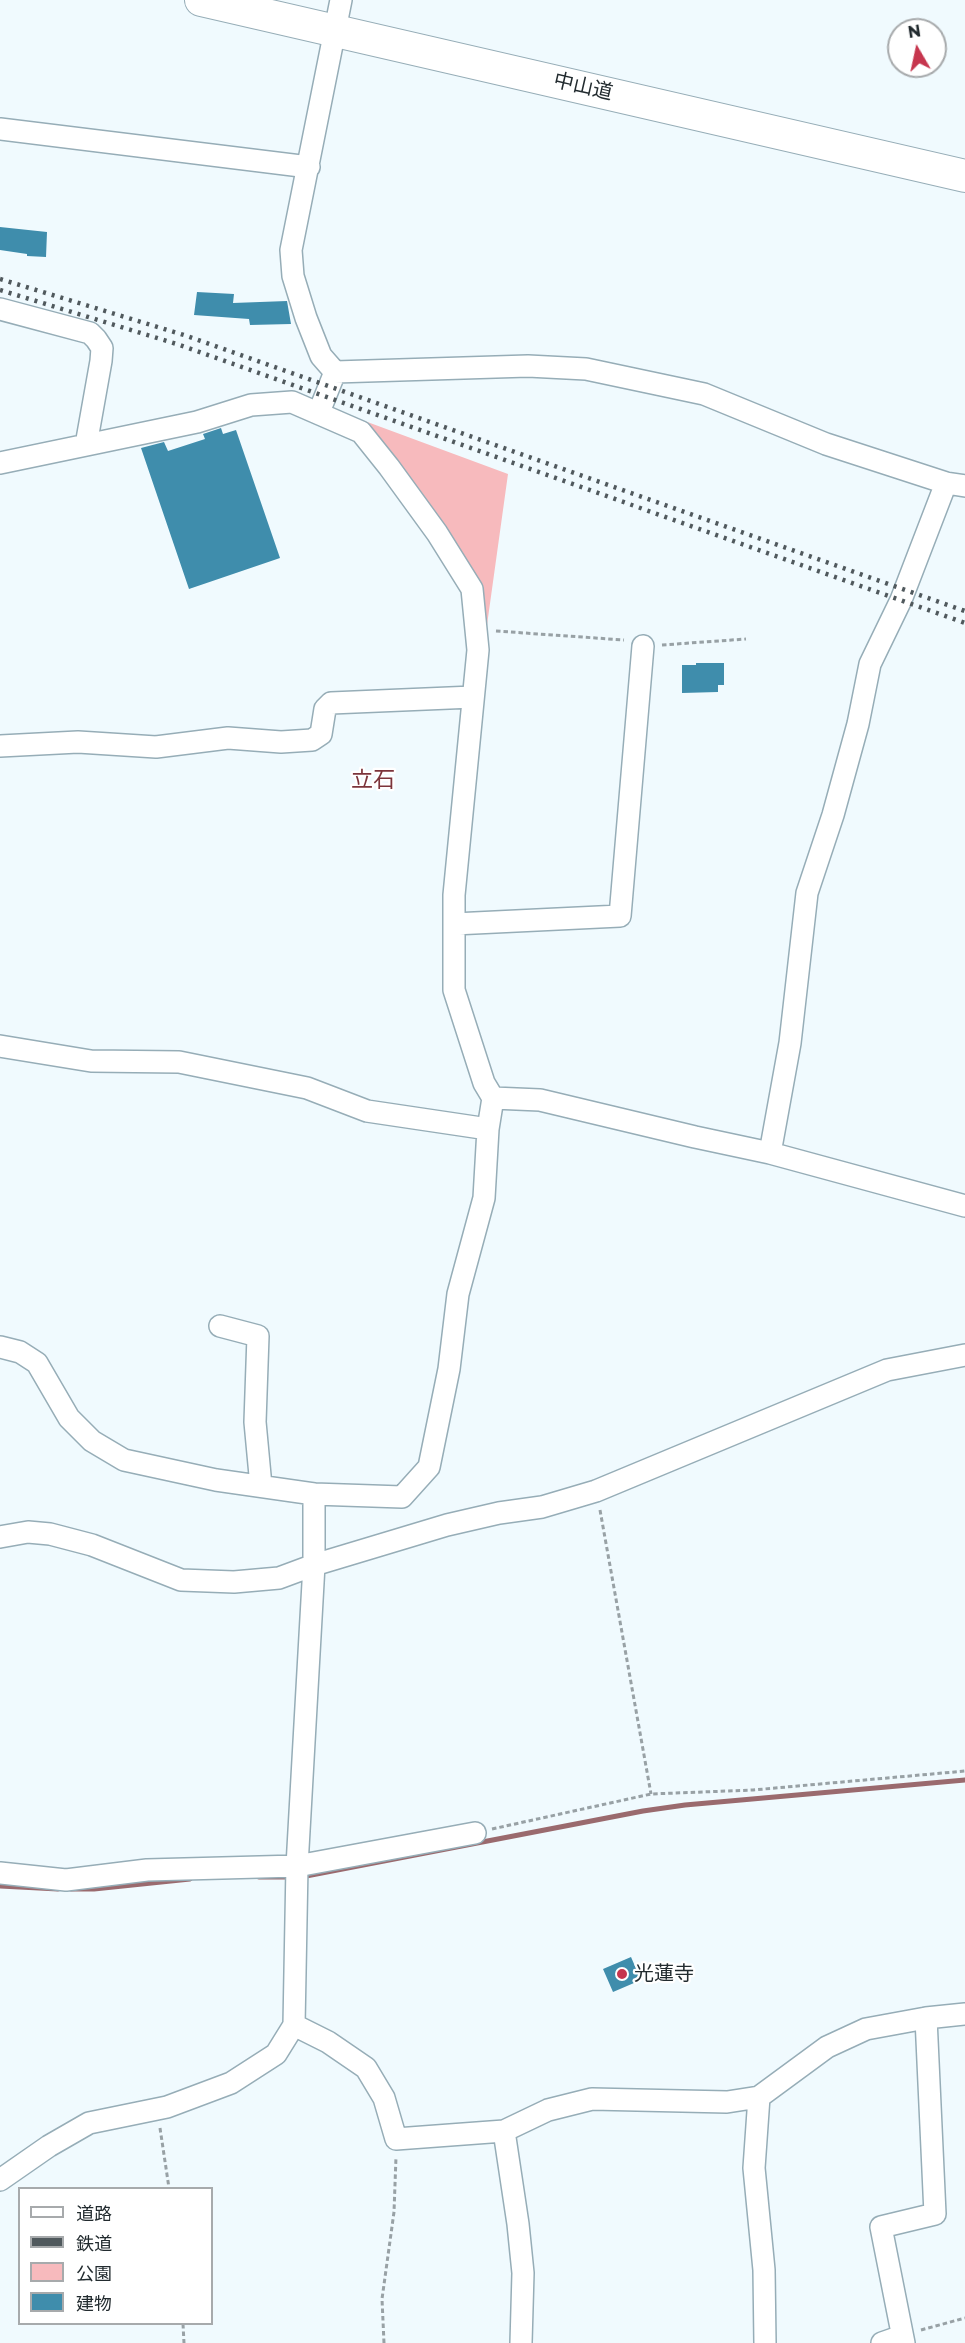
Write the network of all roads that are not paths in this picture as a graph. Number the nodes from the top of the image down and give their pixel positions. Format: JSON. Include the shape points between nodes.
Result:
{"nodes":[{"id":1,"x":201,"y":0,"type":"edge"},
{"id":2,"x":338,"y":15,"type":"edge"},
{"id":3,"x":0,"y":129,"type":"edge"},
{"id":4,"x":309,"y":167,"type":"junction"},
{"id":5,"x":965,"y":176,"type":"edge"},
{"id":6,"x":0,"y":309,"type":"edge"},
{"id":7,"x":335,"y":372,"type":"junction"},
{"id":8,"x":319,"y":412,"type":"junction"},
{"id":9,"x":86,"y":445,"type":"junction"},
{"id":10,"x":0,"y":463,"type":"edge"},
{"id":11,"x":955,"y":485,"type":"edge"},
{"id":12,"x":643,"y":646,"type":"road end"},
{"id":13,"x":474,"y":697,"type":"junction"},
{"id":14,"x":0,"y":746,"type":"edge"},
{"id":15,"x":454,"y":924,"type":"junction"},
{"id":16,"x":0,"y":1046,"type":"edge"},
{"id":17,"x":493,"y":1098,"type":"junction"},
{"id":18,"x":488,"y":1129,"type":"junction"},
{"id":19,"x":770,"y":1153,"type":"junction"},
{"id":20,"x":965,"y":1206,"type":"edge"},
{"id":21,"x":220,"y":1326,"type":"dead end"},
{"id":22,"x":0,"y":1347,"type":"edge"},
{"id":23,"x":965,"y":1355,"type":"edge"},
{"id":24,"x":261,"y":1486,"type":"junction"},
{"id":25,"x":314,"y":1494,"type":"junction"},
{"id":26,"x":0,"y":1537,"type":"edge"},
{"id":27,"x":314,"y":1565,"type":"junction"},
{"id":28,"x":475,"y":1833,"type":"road end"},
{"id":29,"x":297,"y":1866,"type":"junction"},
{"id":30,"x":0,"y":1873,"type":"edge"},
{"id":31,"x":965,"y":2014,"type":"edge"},
{"id":32,"x":926,"y":2018,"type":"junction"},
{"id":33,"x":294,"y":2025,"type":"junction"},
{"id":34,"x":759,"y":2097,"type":"junction"},
{"id":35,"x":504,"y":2131,"type":"junction"},
{"id":36,"x":2,"y":2173,"type":"edge"},
{"id":37,"x":904,"y":2340,"type":"edge"},
{"id":38,"x":521,"y":2343,"type":"edge"},
{"id":39,"x":765,"y":2343,"type":"edge"},
{"id":40,"x":882,"y":2343,"type":"edge"}],
"edges":[{"from":1,"to":2,"type":"highway","name":"中山道"},
{"from":2,"to":4,"type":"street"},
{"from":2,"to":5,"type":"highway","name":"中山道"},
{"from":3,"to":4,"type":"street"},
{"from":4,"to":7,"type":"street","via":[[291,250],[293,276],[321,356]]},
{"from":6,"to":9,"type":"street","via":[[90,333],[102,348]]},
{"from":7,"to":8,"type":"street"},
{"from":7,"to":11,"type":"street","via":[[528,366],[586,369],[704,394],[826,444]]},
{"from":8,"to":9,"type":"street","via":[[292,402],[252,405],[197,422]]},
{"from":8,"to":13,"type":"street","via":[[361,432],[437,533],[472,589],[478,650]]},
{"from":9,"to":10,"type":"street"},
{"from":11,"to":19,"type":"street","via":[[870,664],[836,804],[807,893],[790,1043]]},
{"from":12,"to":15,"type":"street","via":[[620,916]]},
{"from":13,"to":14,"type":"street","via":[[331,703],[325,709],[321,734],[312,740],[228,738],[156,747],[78,742]]},
{"from":13,"to":15,"type":"street"},
{"from":15,"to":17,"type":"street","via":[[454,990],[484,1083]]},
{"from":16,"to":18,"type":"street","via":[[91,1061],[179,1062],[307,1088],[367,1111]]},
{"from":17,"to":18,"type":"street"},
{"from":17,"to":19,"type":"street","via":[[540,1100]]},
{"from":18,"to":25,"type":"street","via":[[484,1197],[458,1294],[449,1369],[429,1467],[402,1497]]},
{"from":19,"to":20,"type":"street"},
{"from":21,"to":24,"type":"street","via":[[258,1336],[255,1422]]},
{"from":22,"to":24,"type":"street","via":[[20,1352],[37,1363],[69,1418],[92,1441],[124,1460]]},
{"from":23,"to":27,"type":"street","via":[[887,1370],[596,1491],[542,1507],[447,1525]]},
{"from":24,"to":25,"type":"street"},
{"from":25,"to":27,"type":"street"},
{"from":26,"to":27,"type":"street","via":[[28,1532],[50,1534],[92,1545],[181,1580],[234,1582],[279,1578]]},
{"from":27,"to":29,"type":"street"},
{"from":28,"to":29,"type":"street"},
{"from":29,"to":30,"type":"street","via":[[147,1870],[66,1880]]},
{"from":29,"to":33,"type":"street"},
{"from":31,"to":32,"type":"street"},
{"from":32,"to":34,"type":"street","via":[[866,2029],[828,2047]]},
{"from":32,"to":37,"type":"street","via":[[935,2214],[881,2227]]},
{"from":33,"to":35,"type":"street","via":[[366,2068],[384,2098],[396,2139]]},
{"from":33,"to":36,"type":"street","via":[[276,2054],[231,2083],[167,2107],[89,2123]]},
{"from":34,"to":35,"type":"street","via":[[727,2102],[592,2099],[548,2110]]},
{"from":34,"to":39,"type":"street","via":[[754,2168],[764,2270]]},
{"from":35,"to":38,"type":"street","via":[[523,2273]]},
{"from":37,"to":40,"type":"street"}]}
